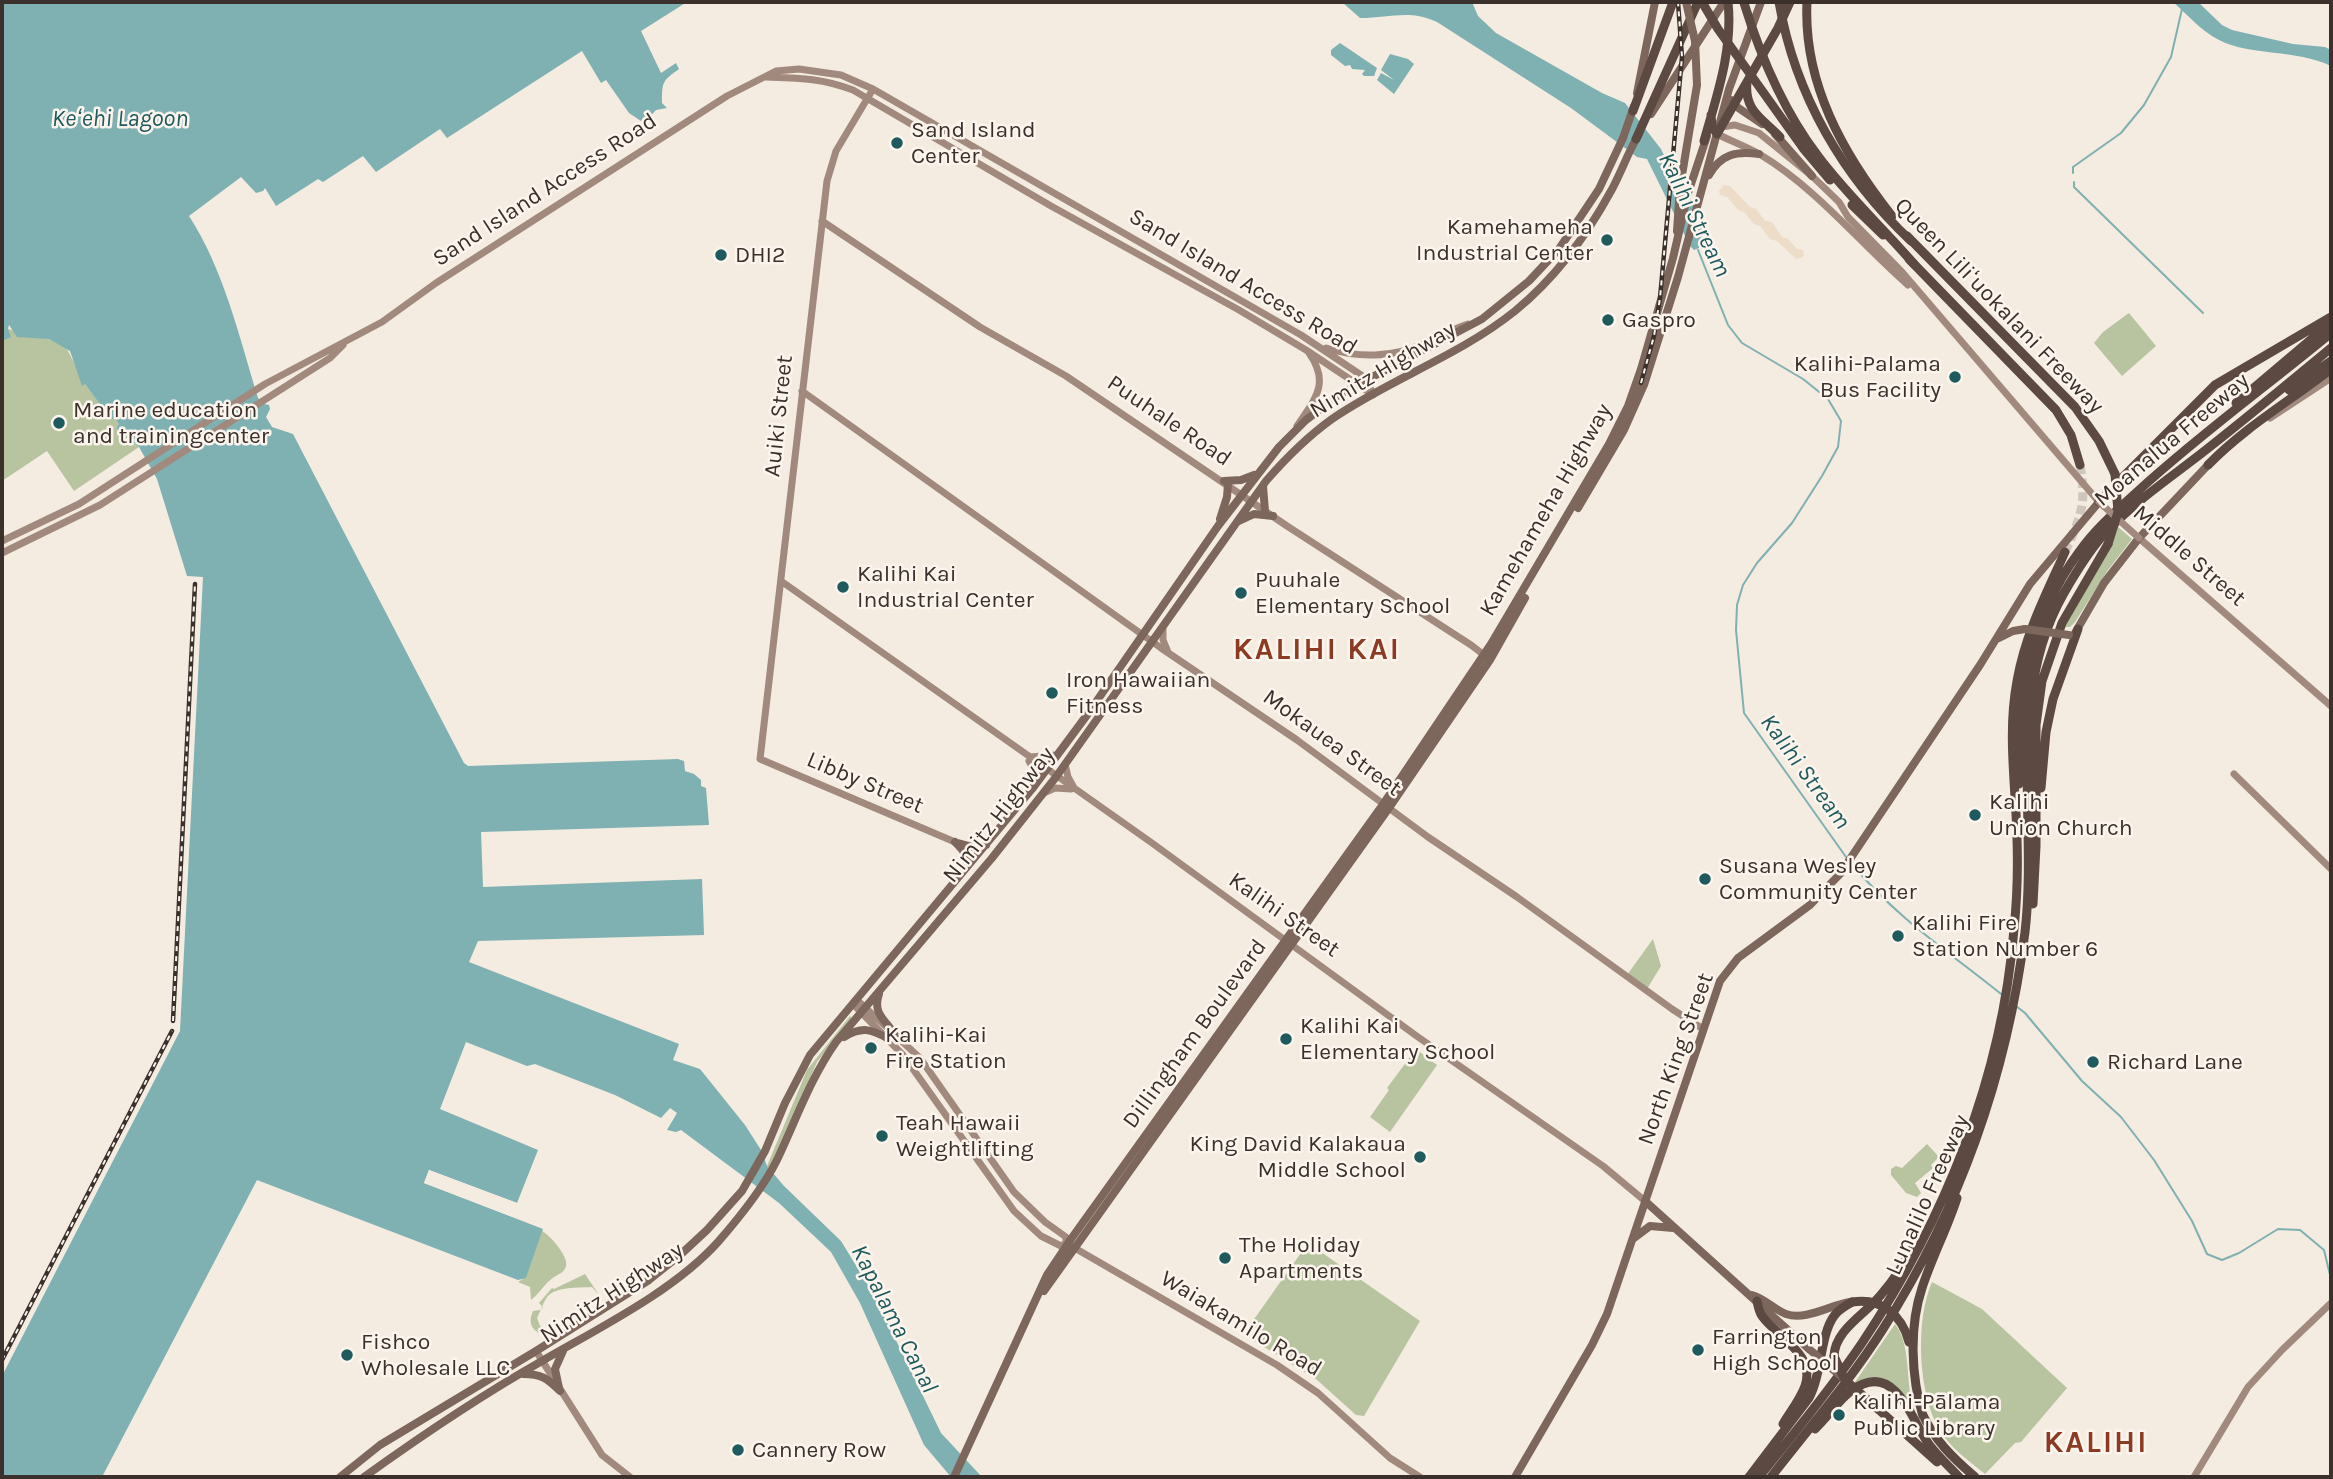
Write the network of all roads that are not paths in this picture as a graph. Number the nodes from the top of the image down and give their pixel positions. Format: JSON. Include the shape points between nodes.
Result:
{"nodes":[{"id":1,"x":1655,"y":2,"type":"edge"},
{"id":2,"x":1675,"y":2,"type":"edge"},
{"id":3,"x":1686,"y":2,"type":"edge"},
{"id":4,"x":1700,"y":2,"type":"edge"},
{"id":5,"x":1726,"y":2,"type":"edge"},
{"id":6,"x":1744,"y":2,"type":"edge"},
{"id":7,"x":1760,"y":2,"type":"edge"},
{"id":8,"x":1779,"y":2,"type":"edge"},
{"id":9,"x":1790,"y":2,"type":"edge"},
{"id":10,"x":1807,"y":2,"type":"edge"},
{"id":11,"x":765,"y":77,"type":"junction"},
{"id":12,"x":1746,"y":82,"type":"junction"},
{"id":13,"x":873,"y":89,"type":"junction"},
{"id":14,"x":1729,"y":89,"type":"junction"},
{"id":15,"x":868,"y":98,"type":"junction"},
{"id":16,"x":1733,"y":104,"type":"junction"},
{"id":17,"x":1633,"y":111,"type":"junction"},
{"id":18,"x":1712,"y":115,"type":"junction"},
{"id":19,"x":1647,"y":118,"type":"junction"},
{"id":20,"x":927,"y":121,"type":"junction"},
{"id":21,"x":923,"y":130,"type":"junction"},
{"id":22,"x":1717,"y":130,"type":"junction"},
{"id":23,"x":1780,"y":137,"type":"junction"},
{"id":24,"x":1636,"y":138,"type":"joint"},
{"id":25,"x":1704,"y":141,"type":"junction"},
{"id":26,"x":1759,"y":154,"type":"junction"},
{"id":27,"x":1812,"y":176,"type":"junction"},
{"id":28,"x":1703,"y":187,"type":"junction"},
{"id":29,"x":1057,"y":195,"type":"junction"},
{"id":30,"x":1051,"y":206,"type":"junction"},
{"id":31,"x":822,"y":221,"type":"junction"},
{"id":32,"x":1678,"y":230,"type":"junction"},
{"id":33,"x":1911,"y":241,"type":"junction"},
{"id":34,"x":1163,"y":256,"type":"junction"},
{"id":35,"x":1914,"y":264,"type":"junction"},
{"id":36,"x":1158,"y":265,"type":"junction"},
{"id":37,"x":1922,"y":297,"type":"junction"},
{"id":38,"x":1482,"y":319,"type":"junction"},
{"id":39,"x":2331,"y":320,"type":"edge"},
{"id":40,"x":2331,"y":333,"type":"edge"},
{"id":41,"x":349,"y":340,"type":"junction"},
{"id":42,"x":1315,"y":344,"type":"junction"},
{"id":43,"x":2331,"y":348,"type":"edge"},
{"id":44,"x":1306,"y":350,"type":"junction"},
{"id":45,"x":2331,"y":361,"type":"edge"},
{"id":46,"x":2331,"y":369,"type":"edge"},
{"id":47,"x":2331,"y":378,"type":"edge"},
{"id":48,"x":1367,"y":379,"type":"junction"},
{"id":49,"x":1359,"y":383,"type":"junction"},
{"id":50,"x":802,"y":391,"type":"junction"},
{"id":51,"x":1373,"y":395,"type":"junction"},
{"id":52,"x":2218,"y":422,"type":"junction"},
{"id":53,"x":2241,"y":422,"type":"junction"},
{"id":54,"x":1292,"y":434,"type":"junction"},
{"id":55,"x":2081,"y":465,"type":"tunnel mouth"},
{"id":56,"x":2208,"y":465,"type":"junction"},
{"id":57,"x":1257,"y":474,"type":"junction"},
{"id":58,"x":2118,"y":477,"type":"junction"},
{"id":59,"x":1226,"y":483,"type":"junction"},
{"id":60,"x":1263,"y":485,"type":"junction"},
{"id":61,"x":1242,"y":494,"type":"junction"},
{"id":62,"x":1251,"y":501,"type":"junction"},
{"id":63,"x":2099,"y":502,"type":"junction"},
{"id":64,"x":79,"y":504,"type":"junction"},
{"id":65,"x":83,"y":513,"type":"junction"},
{"id":66,"x":1269,"y":514,"type":"junction"},
{"id":67,"x":1234,"y":525,"type":"junction"},
{"id":68,"x":1218,"y":526,"type":"junction"},
{"id":69,"x":2139,"y":538,"type":"junction"},
{"id":70,"x":2,"y":541,"type":"edge"},
{"id":71,"x":2065,"y":552,"type":"tunnel mouth"},
{"id":72,"x":2,"y":553,"type":"edge"},
{"id":73,"x":781,"y":581,"type":"junction"},
{"id":74,"x":2014,"y":609,"type":"junction"},
{"id":75,"x":1163,"y":628,"type":"junction"},
{"id":76,"x":2025,"y":629,"type":"junction"},
{"id":77,"x":2078,"y":629,"type":"junction"},
{"id":78,"x":1143,"y":635,"type":"junction"},
{"id":79,"x":1994,"y":642,"type":"junction"},
{"id":80,"x":1161,"y":648,"type":"junction"},
{"id":81,"x":1487,"y":657,"type":"junction"},
{"id":82,"x":2331,"y":706,"type":"edge"},
{"id":83,"x":1056,"y":755,"type":"junction"},
{"id":84,"x":1027,"y":757,"type":"junction"},
{"id":85,"x":760,"y":759,"type":"joint"},
{"id":86,"x":1065,"y":764,"type":"junction"},
{"id":87,"x":1046,"y":770,"type":"junction"},
{"id":88,"x":2234,"y":774,"type":"dead end"},
{"id":89,"x":1056,"y":777,"type":"junction"},
{"id":90,"x":1032,"y":789,"type":"junction"},
{"id":91,"x":1075,"y":790,"type":"junction"},
{"id":92,"x":1043,"y":794,"type":"junction"},
{"id":93,"x":1386,"y":805,"type":"junction"},
{"id":94,"x":2017,"y":839,"type":"junction"},
{"id":95,"x":955,"y":842,"type":"junction"},
{"id":96,"x":988,"y":844,"type":"junction"},
{"id":97,"x":2036,"y":846,"type":"junction"},
{"id":98,"x":2331,"y":869,"type":"edge"},
{"id":99,"x":964,"y":874,"type":"junction"},
{"id":100,"x":1289,"y":942,"type":"junction"},
{"id":101,"x":2018,"y":973,"type":"junction"},
{"id":102,"x":880,"y":992,"type":"junction"},
{"id":103,"x":855,"y":1002,"type":"junction"},
{"id":104,"x":2007,"y":1009,"type":"junction"},
{"id":105,"x":863,"y":1010,"type":"junction"},
{"id":106,"x":1703,"y":1029,"type":"junction"},
{"id":107,"x":892,"y":1037,"type":"junction"},
{"id":108,"x":836,"y":1042,"type":"junction"},
{"id":109,"x":1978,"y":1137,"type":"junction"},
{"id":110,"x":1645,"y":1200,"type":"junction"},
{"id":111,"x":1934,"y":1217,"type":"junction"},
{"id":112,"x":1675,"y":1228,"type":"junction"},
{"id":113,"x":1632,"y":1240,"type":"junction"},
{"id":114,"x":1070,"y":1245,"type":"junction"},
{"id":115,"x":1755,"y":1298,"type":"junction"},
{"id":116,"x":1852,"y":1301,"type":"junction"},
{"id":117,"x":2331,"y":1304,"type":"edge"},
{"id":118,"x":1807,"y":1314,"type":"junction"},
{"id":119,"x":1793,"y":1334,"type":"junction"},
{"id":120,"x":565,"y":1348,"type":"junction"},
{"id":121,"x":536,"y":1352,"type":"junction"},
{"id":122,"x":541,"y":1361,"type":"junction"},
{"id":123,"x":520,"y":1374,"type":"junction"},
{"id":124,"x":1844,"y":1380,"type":"junction"},
{"id":125,"x":560,"y":1391,"type":"junction"},
{"id":126,"x":1923,"y":1416,"type":"junction"},
{"id":127,"x":1791,"y":1452,"type":"junction"},
{"id":128,"x":1758,"y":1472,"type":"edge"},
{"id":129,"x":340,"y":1477,"type":"edge"},
{"id":130,"x":364,"y":1477,"type":"edge"},
{"id":131,"x":630,"y":1477,"type":"edge"},
{"id":132,"x":954,"y":1477,"type":"edge"},
{"id":133,"x":1420,"y":1477,"type":"edge"},
{"id":134,"x":1515,"y":1477,"type":"edge"},
{"id":135,"x":1749,"y":1477,"type":"edge"},
{"id":136,"x":1771,"y":1477,"type":"edge"},
{"id":137,"x":1957,"y":1477,"type":"edge"},
{"id":138,"x":1975,"y":1477,"type":"edge"},
{"id":139,"x":2194,"y":1477,"type":"edge"}],
"edges":[{"from":1,"to":17,"type":"main road","name":"Nimitz Highway"},
{"from":2,"to":17,"type":"highway"},
{"from":3,"to":32,"type":"main road","bridge":true,"via":[[1695,41],[1697,85],[1680,187]]},
{"from":4,"to":19,"type":"highway"},
{"from":4,"to":35,"type":"highway","bridge":true,"via":[[1822,171]]},
{"from":5,"to":18,"type":"highway","via":[[1729,41]]},
{"from":5,"to":19,"type":"main road"},
{"from":6,"to":35,"type":"highway","name":"Queen Liliʻuokalani Freeway","bridge":true,"via":[[1766,66],[1801,132],[1833,175]]},
{"from":7,"to":14,"type":"main road","name":"Kamehameha Highway"},
{"from":8,"to":33,"type":"highway","name":"Queen Liliʻuokalani Freeway","bridge":true,"via":[[1800,76],[1828,137],[1865,193]]},
{"from":9,"to":12,"type":"highway"},
{"from":10,"to":33,"type":"highway","bridge":true,"via":[[1810,57],[1832,124],[1874,194]]},
{"from":11,"to":13,"type":"main road","name":"Sand Island Access Road","via":[[776,71],[821,71]]},
{"from":11,"to":15,"type":"main road","name":"Sand Island Access Road","via":[[821,80]]},
{"from":11,"to":41,"type":"main road","name":"Sand Island Access Road","via":[[727,96]]},
{"from":12,"to":16,"type":"highway"},
{"from":12,"to":23,"type":"highway","via":[[1749,108]]},
{"from":13,"to":15,"type":"main road","name":"Auiki Street"},
{"from":13,"to":20,"type":"main road","name":"Sand Island Access Road"},
{"from":14,"to":16,"type":"main road"},
{"from":14,"to":22,"type":"main road","name":"Kamehameha Highway"},
{"from":15,"to":21,"type":"main road","name":"Sand Island Access Road"},
{"from":15,"to":31,"type":"main road","name":"Auiki Street","via":[[829,169]]},
{"from":16,"to":22,"type":"highway"},
{"from":16,"to":23,"type":"main road"},
{"from":17,"to":38,"type":"main road","name":"Nimitz Highway","via":[[1611,166],[1559,249]]},
{"from":18,"to":22,"type":"highway"},
{"from":18,"to":25,"type":"highway"},
{"from":19,"to":24,"type":"highway"},
{"from":20,"to":21,"type":"main road"},
{"from":20,"to":29,"type":"main road","name":"Sand Island Access Road"},
{"from":21,"to":30,"type":"main road","name":"Sand Island Access Road"},
{"from":22,"to":25,"type":"main road"},
{"from":22,"to":26,"type":"main road","name":"Middle Street"},
{"from":22,"to":27,"type":"main road","name":"Middle Street","via":[[1735,125],[1759,133]]},
{"from":22,"to":28,"type":"main road","name":"Kamehameha Highway"},
{"from":23,"to":27,"type":"main road"},
{"from":24,"to":51,"type":"main road","name":"Nimitz Highway","via":[[1595,217],[1552,276],[1487,331]]},
{"from":25,"to":32,"type":"main road"},
{"from":26,"to":28,"type":"main road","via":[[1725,157]]},
{"from":26,"to":37,"type":"main road","name":"Middle Street","via":[[1842,221]]},
{"from":27,"to":37,"type":"main road","name":"Middle Street"},
{"from":28,"to":81,"type":"main road","name":"Kamehameha Highway","via":[[1644,385],[1624,430]]},
{"from":29,"to":30,"type":"main road"},
{"from":29,"to":34,"type":"main road","name":"Sand Island Access Road"},
{"from":30,"to":36,"type":"main road","name":"Sand Island Access Road"},
{"from":31,"to":50,"type":"main road","name":"Auiki Street"},
{"from":31,"to":59,"type":"main road","name":"Puuhale Road"},
{"from":32,"to":81,"type":"main road","name":"Kamehameha Highway","via":[[1641,369],[1619,426]]},
{"from":33,"to":58,"type":"highway","name":"Queen Liliʻuokalani Freeway","via":[[2075,407]]},
{"from":34,"to":36,"type":"main road"},
{"from":34,"to":42,"type":"main road","name":"Sand Island Access Road"},
{"from":35,"to":55,"type":"highway","name":"Queen Liliʻuokalani Freeway","via":[[2056,410]]},
{"from":36,"to":44,"type":"main road","name":"Sand Island Access Road"},
{"from":37,"to":63,"type":"main road","name":"Middle Street"},
{"from":38,"to":42,"type":"main road","via":[[1413,349],[1390,354],[1354,354]]},
{"from":38,"to":48,"type":"main road","name":"Nimitz Highway"},
{"from":39,"to":52,"type":"highway"},
{"from":39,"to":58,"type":"highway","via":[[2215,384]]},
{"from":40,"to":52,"type":"highway","name":"Moanalua Freeway"},
{"from":41,"to":64,"type":"main road","name":"Sand Island Access Road","via":[[265,384]]},
{"from":41,"to":65,"type":"main road","name":"Sand Island Access Road","via":[[330,358]]},
{"from":42,"to":48,"type":"main road","name":"Sand Island Access Road"},
{"from":43,"to":53,"type":"highway","name":"Moanalua Freeway"},
{"from":44,"to":49,"type":"main road","name":"Sand Island Access Road"},
{"from":44,"to":54,"type":"main road","via":[[1319,371],[1319,390]]},
{"from":45,"to":53,"type":"highway"},
{"from":46,"to":56,"type":"highway","via":[[2250,427]]},
{"from":47,"to":56,"type":"main road"},
{"from":48,"to":49,"type":"main road","name":"Nimitz Highway"},
{"from":48,"to":51,"type":"main road","name":"Sand Island Access Road"},
{"from":49,"to":51,"type":"main road","name":"Sand Island Access Road"},
{"from":49,"to":54,"type":"main road","name":"Nimitz Highway","via":[[1323,406]]},
{"from":50,"to":73,"type":"main road","name":"Auiki Street"},
{"from":50,"to":78,"type":"main road","name":"Mokauea Street"},
{"from":51,"to":60,"type":"main road","name":"Nimitz Highway","via":[[1309,436]]},
{"from":52,"to":94,"type":"highway","name":"Moanalua Freeway","via":[[2101,524],[2054,593],[2029,661],[2021,704]]},
{"from":53,"to":101,"type":"highway","name":"Moanalua Freeway","via":[[2129,509],[2105,534],[2080,567],[2048,625],[2031,694],[2028,896]]},
{"from":54,"to":57,"type":"main road","name":"Nimitz Highway"},
{"from":56,"to":69,"type":"main road"},
{"from":57,"to":59,"type":"main road"},
{"from":57,"to":61,"type":"main road","name":"Nimitz Highway"},
{"from":58,"to":63,"type":"highway","bridge":true},
{"from":58,"to":97,"type":"highway","name":"Queen Liliʻuokalani Freeway","bridge":true,"via":[[2118,512],[2108,544],[2062,623],[2042,681],[2036,726]]},
{"from":59,"to":61,"type":"main road","name":"Puuhale Road"},
{"from":59,"to":68,"type":"main road","via":[[1227,497]]},
{"from":60,"to":62,"type":"main road","name":"Nimitz Highway"},
{"from":60,"to":66,"type":"main road"},
{"from":61,"to":62,"type":"main road","name":"Puuhale Road"},
{"from":61,"to":68,"type":"main road","name":"Nimitz Highway"},
{"from":62,"to":66,"type":"main road","name":"Puuhale Road"},
{"from":62,"to":67,"type":"main road","name":"Nimitz Highway"},
{"from":63,"to":69,"type":"main road","name":"Middle Street","bridge":true},
{"from":63,"to":74,"type":"main road","name":"North King Street"},
{"from":64,"to":65,"type":"main road"},
{"from":64,"to":70,"type":"main road","name":"Sand Island Access Road"},
{"from":65,"to":72,"type":"main road","name":"Sand Island Access Road"},
{"from":66,"to":67,"type":"main road","via":[[1254,514]]},
{"from":66,"to":81,"type":"main road","name":"Puuhale Road"},
{"from":67,"to":75,"type":"main road","name":"Nimitz Highway"},
{"from":68,"to":78,"type":"main road","name":"Nimitz Highway"},
{"from":69,"to":77,"type":"main road","via":[[2104,583]]},
{"from":69,"to":82,"type":"main road","name":"Middle Street"},
{"from":71,"to":94,"type":"highway","via":[[2027,638],[2016,684],[2012,725]]},
{"from":73,"to":84,"type":"main road","name":"Kalihi Street"},
{"from":73,"to":85,"type":"main road","name":"Auiki Street"},
{"from":74,"to":76,"type":"main road","via":[[2015,622]]},
{"from":74,"to":79,"type":"main road","name":"North King Street"},
{"from":75,"to":80,"type":"main road","name":"Nimitz Highway"},
{"from":75,"to":80,"type":"main road"},
{"from":76,"to":77,"type":"main road","bridge":true,"via":[[2069,635]]},
{"from":76,"to":79,"type":"main road","via":[[2007,632]]},
{"from":77,"to":97,"type":"highway","via":[[2049,717]]},
{"from":78,"to":80,"type":"main road","name":"Mokauea Street"},
{"from":78,"to":83,"type":"main road","name":"Nimitz Highway"},
{"from":79,"to":106,"type":"main road","name":"North King Street","via":[[1844,868],[1810,905],[1738,958],[1720,981]]},
{"from":80,"to":86,"type":"main road","name":"Nimitz Highway","via":[[1142,658]]},
{"from":80,"to":93,"type":"main road","name":"Mokauea Street"},
{"from":81,"to":93,"type":"main road","name":"Dillingham Boulevard"},
{"from":83,"to":84,"type":"main road"},
{"from":83,"to":87,"type":"main road","name":"Nimitz Highway"},
{"from":84,"to":87,"type":"main road","name":"Kalihi Street"},
{"from":84,"to":90,"type":"main road","via":[[1034,772]]},
{"from":85,"to":95,"type":"main road","name":"Libby Street"},
{"from":86,"to":89,"type":"main road","name":"Nimitz Highway"},
{"from":86,"to":91,"type":"main road"},
{"from":87,"to":89,"type":"main road","name":"Kalihi Street"},
{"from":87,"to":90,"type":"main road","name":"Nimitz Highway"},
{"from":88,"to":98,"type":"main road"},
{"from":89,"to":91,"type":"main road","name":"Kalihi Street"},
{"from":89,"to":92,"type":"main road","name":"Nimitz Highway"},
{"from":90,"to":96,"type":"main road","name":"Nimitz Highway"},
{"from":91,"to":92,"type":"main road","via":[[1055,788]]},
{"from":91,"to":100,"type":"main road","name":"Kalihi Street"},
{"from":92,"to":102,"type":"main road","name":"Nimitz Highway"},
{"from":93,"to":100,"type":"main road","name":"Dillingham Boulevard"},
{"from":93,"to":106,"type":"main road","name":"Mokauea Street"},
{"from":94,"to":104,"type":"highway"},
{"from":95,"to":96,"type":"main road","via":[[976,848]]},
{"from":95,"to":99,"type":"main road","via":[[966,853]]},
{"from":96,"to":99,"type":"main road","name":"Nimitz Highway"},
{"from":97,"to":101,"type":"highway","name":"Queen Liliʻuokalani Freeway","via":[[2030,928]]},
{"from":99,"to":103,"type":"main road","name":"Nimitz Highway"},
{"from":100,"to":110,"type":"main road","name":"Kalihi Street"},
{"from":100,"to":114,"type":"main road","name":"Dillingham Boulevard"},
{"from":101,"to":104,"type":"highway","name":"Lunalilo Freeway"},
{"from":102,"to":105,"type":"main road","name":"Nimitz Highway"},
{"from":102,"to":107,"type":"main road","via":[[877,1013]]},
{"from":103,"to":105,"type":"main road","name":"Waiakamilo Road"},
{"from":103,"to":121,"type":"main road","name":"Nimitz Highway","via":[[810,1055],[742,1191],[707,1230],[649,1280]]},
{"from":104,"to":109,"type":"highway","name":"Lunalilo Freeway","via":[[1997,1081]]},
{"from":104,"to":111,"type":"highway","name":"Lunalilo Freeway","via":[[1963,1150]]},
{"from":105,"to":107,"type":"main road","name":"Waiakamilo Road"},
{"from":105,"to":108,"type":"main road","name":"Nimitz Highway"},
{"from":106,"to":110,"type":"main road","name":"North King Street"},
{"from":107,"to":108,"type":"main road","via":[[866,1028]]},
{"from":107,"to":114,"type":"main road","name":"Waiakamilo Road","via":[[920,1058],[1014,1192]]},
{"from":107,"to":114,"type":"main road","name":"Waiakamilo Road","via":[[1014,1210],[1041,1236],[1061,1246]]},
{"from":108,"to":120,"type":"main road","name":"Nimitz Highway","via":[[815,1073],[775,1163],[718,1241],[688,1269]]},
{"from":109,"to":126,"type":"highway","via":[[1918,1305],[1915,1365]]},
{"from":109,"to":127,"type":"highway","name":"Lunalilo Freeway","via":[[1916,1275],[1852,1374]]},
{"from":110,"to":112,"type":"main road","name":"Kalihi Street"},
{"from":110,"to":113,"type":"main road","name":"North King Street"},
{"from":111,"to":124,"type":"highway","bridge":true,"via":[[1890,1284],[1839,1337],[1834,1356]]},
{"from":111,"to":128,"type":"highway","name":"Lunalilo Freeway","via":[[1906,1273],[1863,1341]]},
{"from":112,"to":113,"type":"main road","via":[[1650,1226]]},
{"from":112,"to":115,"type":"main road","name":"Kalihi Street"},
{"from":113,"to":134,"type":"main road","name":"North King Street","via":[[1592,1345]]},
{"from":114,"to":132,"type":"main road","name":"Dillingham Boulevard","via":[[1036,1302]]},
{"from":114,"to":133,"type":"main road","name":"Waiakamilo Road","via":[[1285,1370],[1318,1393],[1390,1458]]},
{"from":115,"to":118,"type":"main road","via":[[1763,1298],[1784,1313]]},
{"from":115,"to":119,"type":"main road"},
{"from":115,"to":128,"type":"highway","via":[[1761,1315],[1800,1355],[1808,1374]]},
{"from":116,"to":118,"type":"main road"},
{"from":116,"to":126,"type":"highway","bridge":true,"via":[[1870,1301],[1890,1310],[1904,1327]]},
{"from":116,"to":128,"type":"highway","via":[[1830,1322],[1815,1384]]},
{"from":117,"to":139,"type":"main road","via":[[2248,1387]]},
{"from":118,"to":119,"type":"main road"},
{"from":119,"to":124,"type":"main road","bridge":true},
{"from":120,"to":122,"type":"main road","name":"Nimitz Highway"},
{"from":120,"to":125,"type":"main road","via":[[555,1365]]},
{"from":121,"to":122,"type":"main road"},
{"from":121,"to":129,"type":"main road","name":"Nimitz Highway","via":[[380,1445]]},
{"from":122,"to":123,"type":"main road","name":"Nimitz Highway"},
{"from":122,"to":125,"type":"main road"},
{"from":123,"to":125,"type":"main road","via":[[545,1377]]},
{"from":123,"to":130,"type":"main road","name":"Nimitz Highway"},
{"from":124,"to":137,"type":"highway","bridge":true},
{"from":125,"to":131,"type":"main road","via":[[602,1455]]},
{"from":126,"to":138,"type":"highway","via":[[1943,1447]]},
{"from":127,"to":136,"type":"highway","name":"Lunalilo Freeway"},
{"from":127,"to":137,"type":"highway","via":[[1848,1394],[1878,1382],[1899,1394],[1925,1439]]},
{"from":128,"to":135,"type":"highway"}]}
